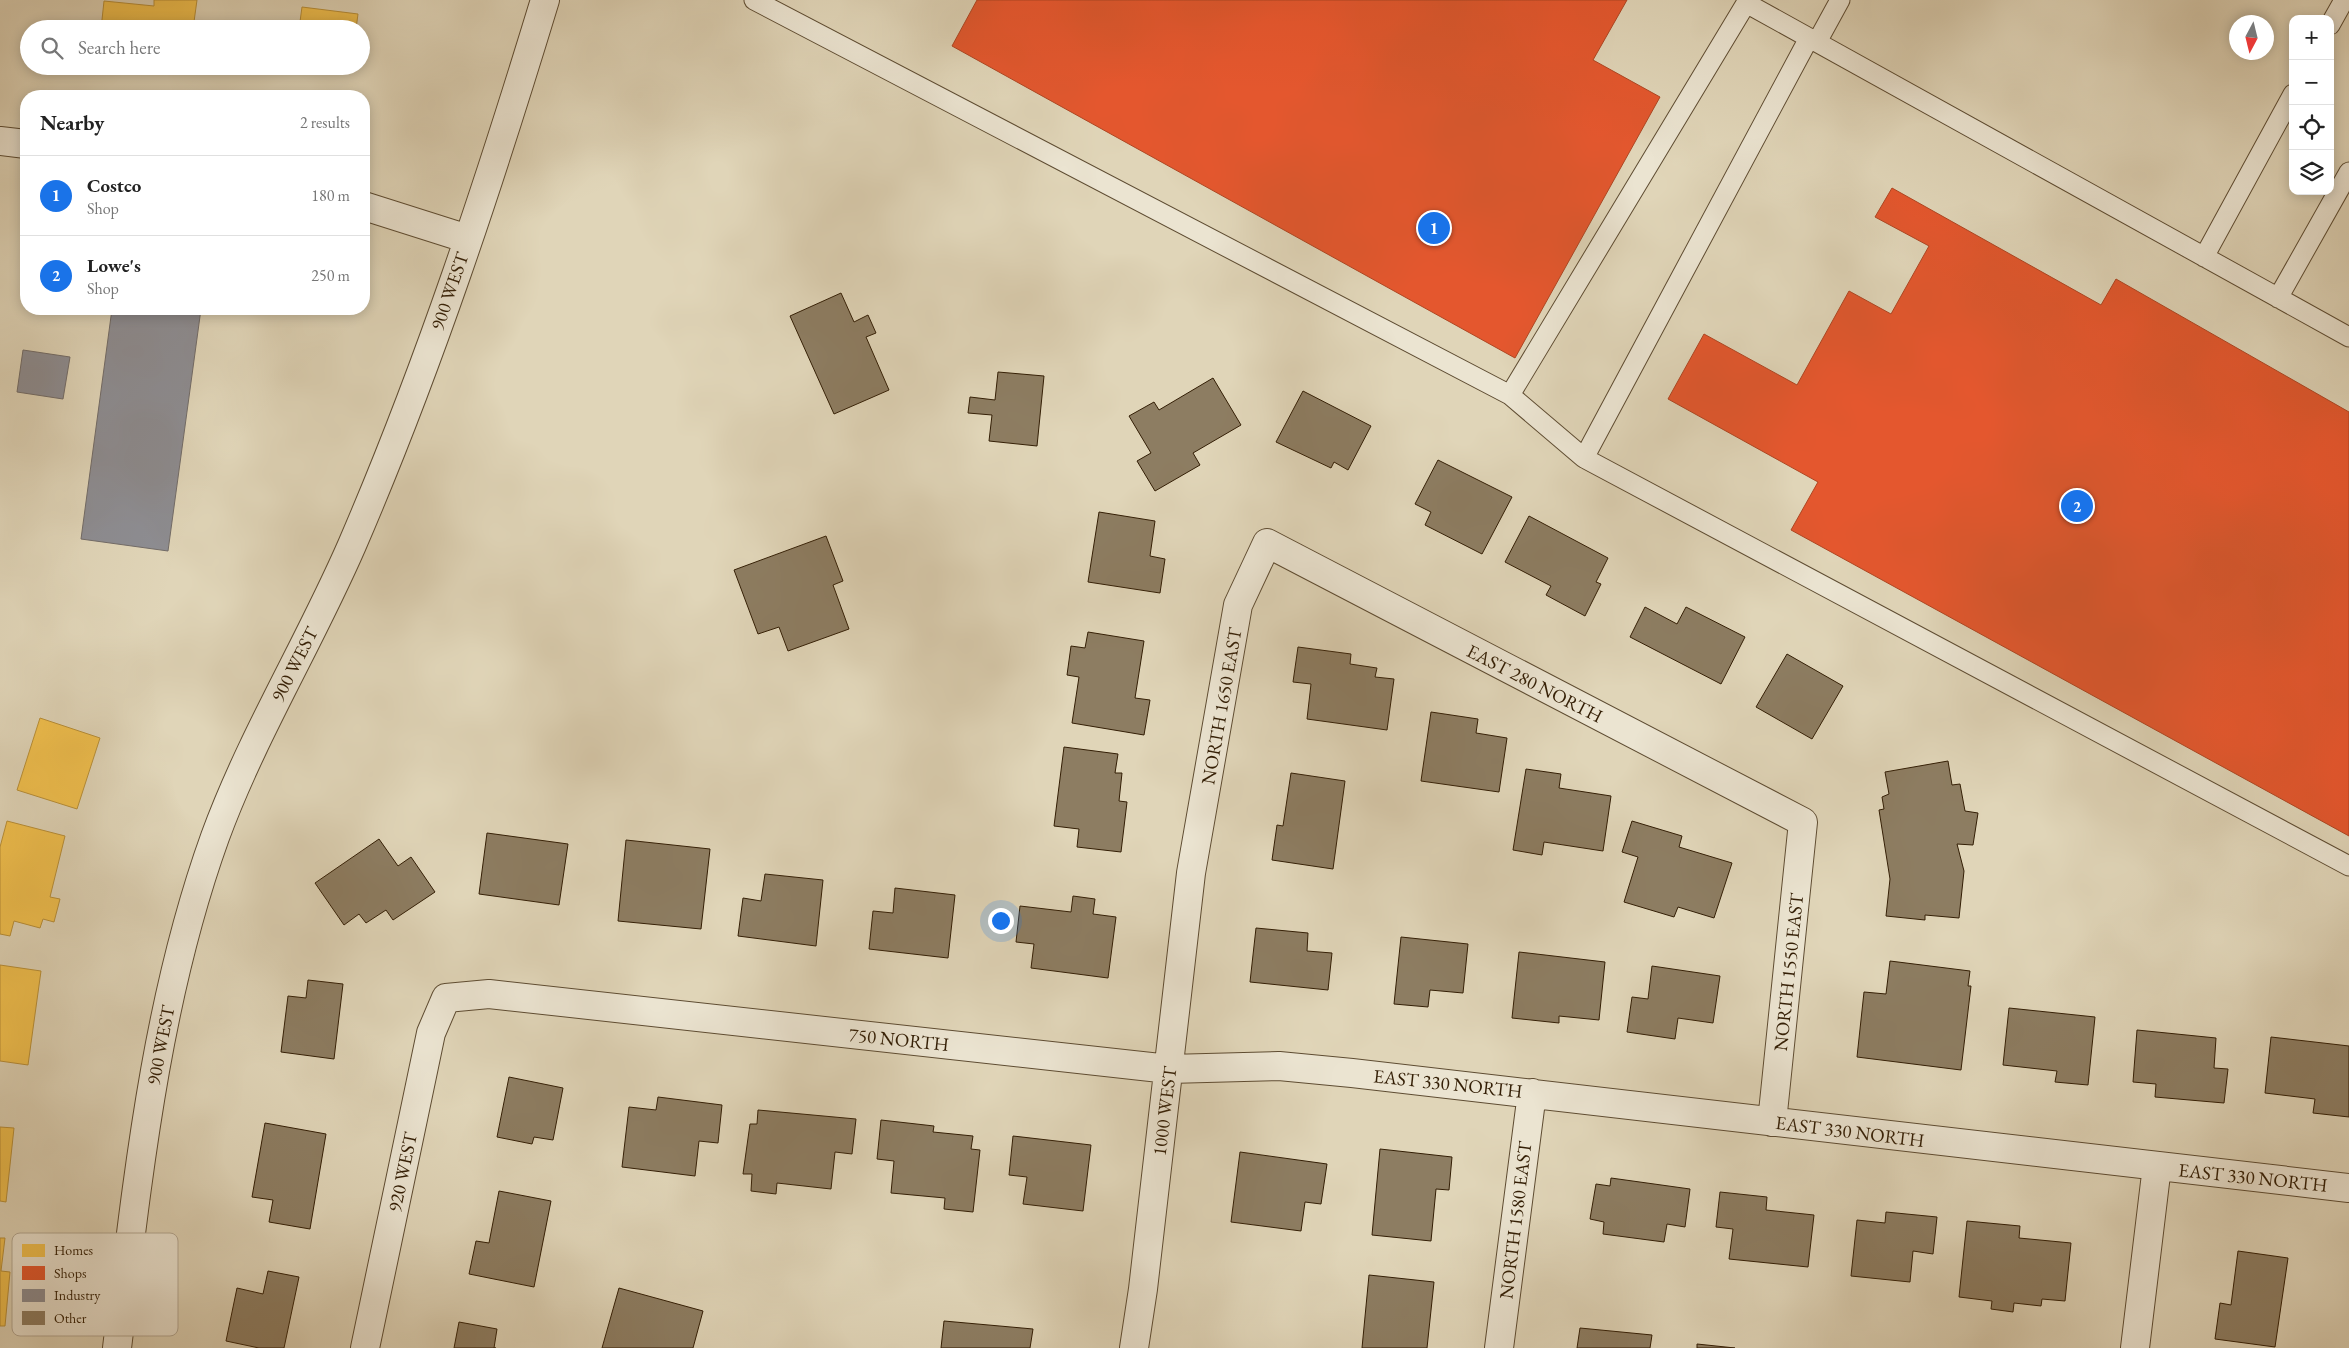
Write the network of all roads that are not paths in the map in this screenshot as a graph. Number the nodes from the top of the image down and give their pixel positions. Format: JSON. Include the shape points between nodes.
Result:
{"nodes":[{"id":1,"x":545,"y":0,"type":"edge"},
{"id":2,"x":754,"y":0,"type":"edge"},
{"id":3,"x":1840,"y":0,"type":"edge"},
{"id":4,"x":2344,"y":0,"type":"edge"},
{"id":5,"x":1747,"y":2,"type":"edge"},
{"id":6,"x":2334,"y":18,"type":"edge"},
{"id":7,"x":1813,"y":40,"type":"junction"},
{"id":8,"x":2289,"y":101,"type":"edge"},
{"id":9,"x":0,"y":141,"type":"edge"},
{"id":10,"x":20,"y":143,"type":"edge"},
{"id":11,"x":2349,"y":172,"type":"edge"},
{"id":12,"x":370,"y":208,"type":"edge"},
{"id":13,"x":468,"y":239,"type":"junction"},
{"id":14,"x":2204,"y":257,"type":"junction"},
{"id":15,"x":2278,"y":298,"type":"junction"},
{"id":16,"x":2349,"y":337,"type":"edge"},
{"id":17,"x":1510,"y":395,"type":"junction"},
{"id":18,"x":1584,"y":458,"type":"junction"},
{"id":19,"x":1266,"y":543,"type":"joint"},
{"id":20,"x":1803,"y":822,"type":"joint"},
{"id":21,"x":2349,"y":866,"type":"edge"},
{"id":22,"x":1191,"y":873,"type":"joint"},
{"id":23,"x":446,"y":998,"type":"joint"},
{"id":24,"x":1169,"y":1069,"type":"junction"},
{"id":25,"x":1352,"y":1073,"type":"joint"},
{"id":26,"x":1532,"y":1093,"type":"junction"},
{"id":27,"x":1772,"y":1122,"type":"junction"},
{"id":28,"x":2157,"y":1166,"type":"junction"},
{"id":29,"x":2349,"y":1188,"type":"edge"},
{"id":30,"x":131,"y":1233,"type":"edge"},
{"id":31,"x":365,"y":1348,"type":"edge"},
{"id":32,"x":1134,"y":1348,"type":"edge"},
{"id":33,"x":1499,"y":1348,"type":"edge"},
{"id":34,"x":2135,"y":1348,"type":"edge"}],
"edges":[{"from":1,"to":13,"type":"street","name":"900 WEST"},
{"from":2,"to":17,"type":"lane"},
{"from":3,"to":7,"type":"lane"},
{"from":4,"to":6,"type":"lane"},
{"from":5,"to":7,"type":"lane"},
{"from":5,"to":17,"type":"lane"},
{"from":7,"to":14,"type":"lane"},
{"from":7,"to":18,"type":"lane"},
{"from":8,"to":14,"type":"lane"},
{"from":9,"to":10,"type":"street"},
{"from":11,"to":15,"type":"lane"},
{"from":12,"to":13,"type":"street"},
{"from":13,"to":30,"type":"street","name":"900 WEST","via":[[426,359],[352,545],[240,778],[216,836],[170,996],[152,1085]]},
{"from":14,"to":15,"type":"lane"},
{"from":15,"to":16,"type":"lane"},
{"from":17,"to":18,"type":"lane"},
{"from":18,"to":21,"type":"lane"},
{"from":19,"to":20,"type":"street","name":"EAST 280 NORTH"},
{"from":19,"to":22,"type":"street","name":"NORTH 1650 EAST","via":[[1238,605]]},
{"from":20,"to":27,"type":"street","name":"NORTH 1550 EAST"},
{"from":22,"to":24,"type":"street","name":"1000 WEST"},
{"from":23,"to":24,"type":"street","name":"750 NORTH","via":[[489,994]]},
{"from":23,"to":31,"type":"street","name":"920 WEST","via":[[431,1033]]},
{"from":24,"to":25,"type":"street","name":"750 NORTH","via":[[1279,1066]]},
{"from":24,"to":32,"type":"street","name":"1000 WEST"},
{"from":25,"to":26,"type":"street","name":"EAST 330 NORTH"},
{"from":26,"to":27,"type":"street","name":"EAST 330 NORTH"},
{"from":26,"to":33,"type":"street","name":"NORTH 1580 EAST"},
{"from":27,"to":28,"type":"street","name":"EAST 330 NORTH"},
{"from":28,"to":29,"type":"street","name":"EAST 330 NORTH"},
{"from":28,"to":34,"type":"street"}]}
